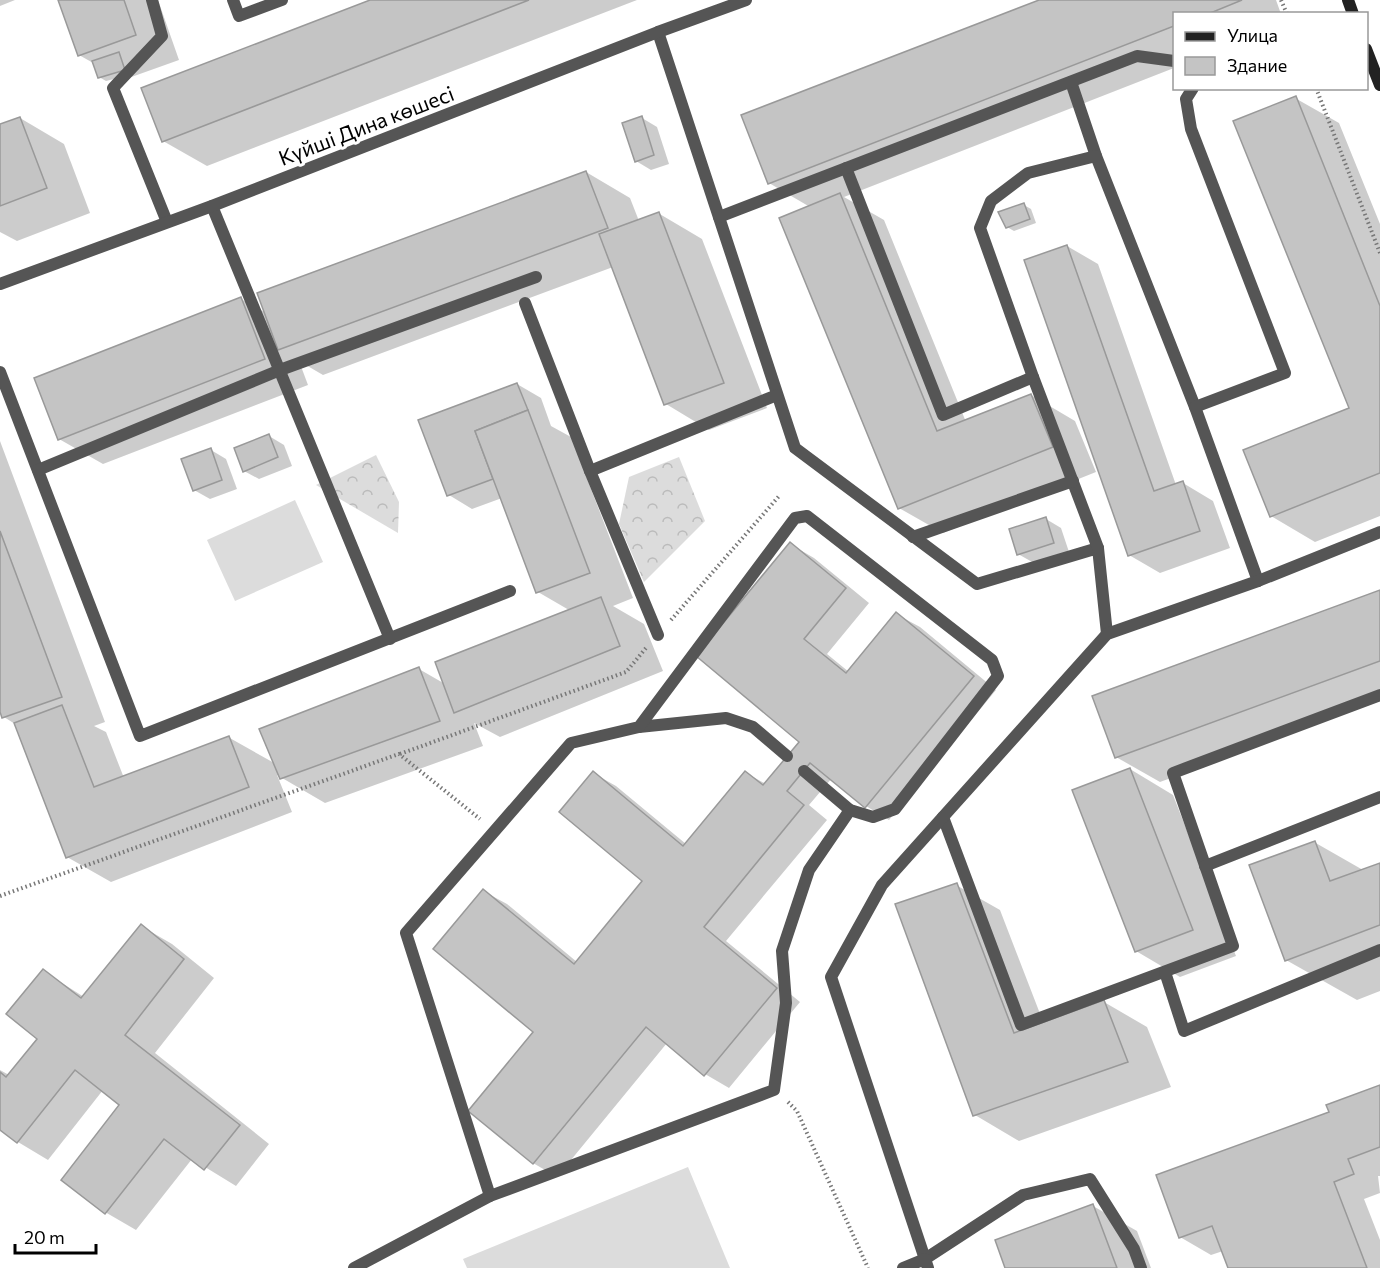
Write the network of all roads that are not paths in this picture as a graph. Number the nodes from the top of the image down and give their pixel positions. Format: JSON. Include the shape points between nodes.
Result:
{"nodes":[{"id":1,"x":152,"y":0,"type":"edge"},
{"id":2,"x":233,"y":0,"type":"edge"},
{"id":3,"x":282,"y":0,"type":"edge"},
{"id":4,"x":746,"y":0,"type":"edge"},
{"id":5,"x":658,"y":32,"type":"junction"},
{"id":6,"x":1368,"y":54,"type":"edge"},
{"id":7,"x":1173,"y":61,"type":"edge"},
{"id":8,"x":1071,"y":82,"type":"junction"},
{"id":9,"x":1380,"y":85,"type":"edge"},
{"id":10,"x":1191,"y":90,"type":"edge"},
{"id":11,"x":1096,"y":156,"type":"junction"},
{"id":12,"x":846,"y":168,"type":"junction"},
{"id":13,"x":212,"y":206,"type":"junction"},
{"id":14,"x":719,"y":217,"type":"junction"},
{"id":15,"x":167,"y":222,"type":"junction"},
{"id":16,"x":536,"y":277,"type":"dead end"},
{"id":17,"x":0,"y":284,"type":"edge"},
{"id":18,"x":525,"y":303,"type":"dead end"},
{"id":19,"x":280,"y":370,"type":"junction"},
{"id":20,"x":0,"y":372,"type":"edge"},
{"id":21,"x":1034,"y":377,"type":"junction"},
{"id":22,"x":777,"y":395,"type":"junction"},
{"id":23,"x":1195,"y":407,"type":"junction"},
{"id":24,"x":38,"y":470,"type":"junction"},
{"id":25,"x":590,"y":471,"type":"junction"},
{"id":26,"x":1073,"y":481,"type":"junction"},
{"id":27,"x":1380,"y":532,"type":"edge"},
{"id":28,"x":914,"y":537,"type":"junction"},
{"id":29,"x":1098,"y":548,"type":"junction"},
{"id":30,"x":1258,"y":581,"type":"junction"},
{"id":31,"x":510,"y":591,"type":"dead end"},
{"id":32,"x":1107,"y":634,"type":"junction"},
{"id":33,"x":658,"y":635,"type":"road end"},
{"id":34,"x":390,"y":639,"type":"junction"},
{"id":35,"x":1380,"y":695,"type":"edge"},
{"id":36,"x":639,"y":727,"type":"junction"},
{"id":37,"x":787,"y":756,"type":"dead end"},
{"id":38,"x":804,"y":771,"type":"dead end"},
{"id":39,"x":1380,"y":797,"type":"edge"},
{"id":40,"x":850,"y":810,"type":"junction"},
{"id":41,"x":943,"y":817,"type":"junction"},
{"id":42,"x":1205,"y":866,"type":"junction"},
{"id":43,"x":1380,"y":950,"type":"edge"},
{"id":44,"x":1166,"y":972,"type":"junction"},
{"id":45,"x":490,"y":1196,"type":"junction"},
{"id":46,"x":926,"y":1264,"type":"edge"},
{"id":47,"x":354,"y":1268,"type":"edge"},
{"id":48,"x":903,"y":1268,"type":"edge"},
{"id":49,"x":1141,"y":1268,"type":"edge"}],
"edges":[{"from":1,"to":15,"type":"street","via":[[162,36],[113,88]]},
{"from":2,"to":3,"type":"street","via":[[239,16]]},
{"from":4,"to":5,"type":"street","name":"Күйші Дина көшесі"},
{"from":5,"to":13,"type":"street","name":"Күйші Дина көшесі"},
{"from":5,"to":14,"type":"street"},
{"from":6,"to":9,"type":"main road"},
{"from":7,"to":8,"type":"street","via":[[1137,56]]},
{"from":8,"to":11,"type":"street"},
{"from":8,"to":12,"type":"street"},
{"from":10,"to":23,"type":"street","via":[[1186,99],[1191,129],[1286,373]]},
{"from":11,"to":21,"type":"street","via":[[1028,173],[991,201],[980,228]]},
{"from":11,"to":23,"type":"street"},
{"from":12,"to":14,"type":"street"},
{"from":12,"to":21,"type":"street","via":[[944,415]]},
{"from":13,"to":15,"type":"street","name":"Күйші Дина көшесі"},
{"from":13,"to":19,"type":"street"},
{"from":14,"to":22,"type":"street"},
{"from":15,"to":17,"type":"street","name":"Күйші Дина көшесі"},
{"from":16,"to":19,"type":"street"},
{"from":18,"to":25,"type":"street"},
{"from":19,"to":24,"type":"street"},
{"from":19,"to":34,"type":"street"},
{"from":20,"to":24,"type":"street"},
{"from":21,"to":26,"type":"street"},
{"from":22,"to":25,"type":"street"},
{"from":22,"to":28,"type":"street","via":[[795,448]]},
{"from":23,"to":30,"type":"street"},
{"from":24,"to":34,"type":"street","via":[[140,736]]},
{"from":25,"to":33,"type":"street"},
{"from":26,"to":28,"type":"street"},
{"from":26,"to":29,"type":"street"},
{"from":27,"to":30,"type":"street"},
{"from":28,"to":29,"type":"street","via":[[977,584]]},
{"from":29,"to":32,"type":"street"},
{"from":30,"to":32,"type":"street"},
{"from":31,"to":34,"type":"street"},
{"from":32,"to":41,"type":"street"},
{"from":35,"to":42,"type":"street","via":[[1173,773]]},
{"from":36,"to":37,"type":"street","via":[[726,718],[753,727]]},
{"from":36,"to":40,"type":"street","via":[[795,518],[807,516],[992,660],[998,676],[895,809],[873,817]]},
{"from":36,"to":45,"type":"street","via":[[570,743],[406,933]]},
{"from":38,"to":40,"type":"street"},
{"from":39,"to":42,"type":"street"},
{"from":40,"to":45,"type":"street","via":[[809,870],[782,951],[786,1004],[774,1090]]},
{"from":41,"to":44,"type":"street","via":[[1021,1025]]},
{"from":41,"to":46,"type":"street","via":[[882,885],[831,977]]},
{"from":42,"to":44,"type":"street","via":[[1233,946]]},
{"from":43,"to":44,"type":"street","via":[[1184,1031]]},
{"from":45,"to":47,"type":"street"},
{"from":46,"to":48,"type":"street"},
{"from":46,"to":49,"type":"street","via":[[1023,1195],[1089,1179],[1134,1249]]}]}
